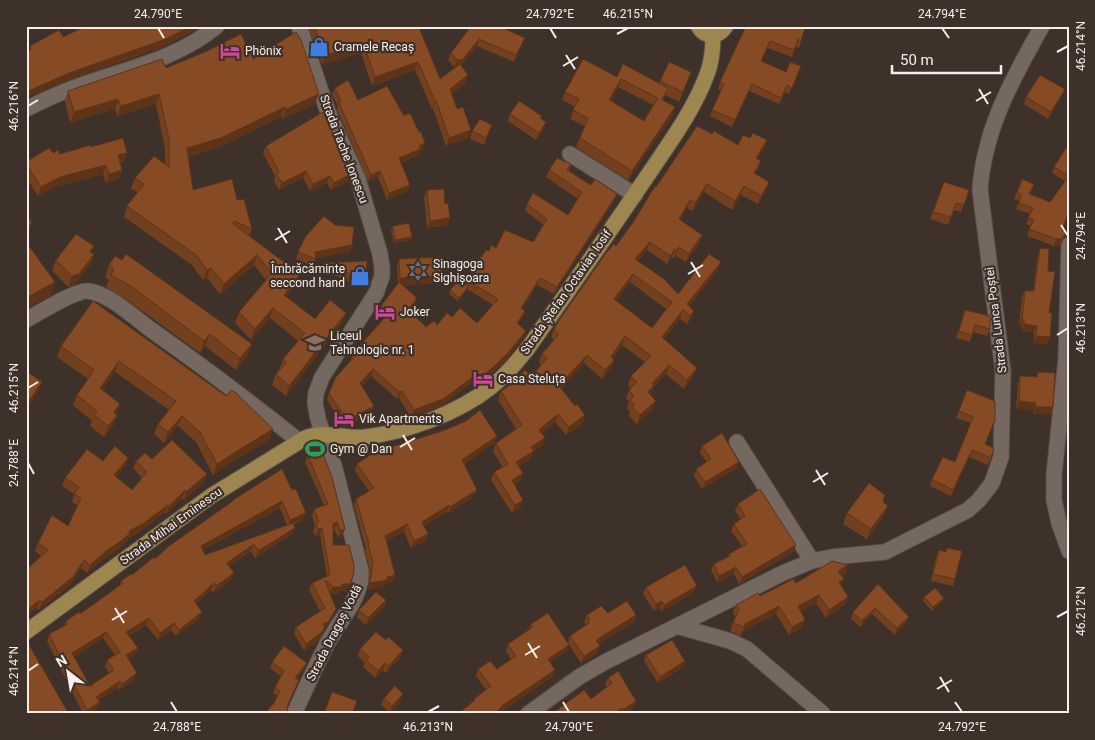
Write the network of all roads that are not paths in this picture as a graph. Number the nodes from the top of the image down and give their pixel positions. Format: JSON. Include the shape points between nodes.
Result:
{"nodes":[{"id":1,"x":217,"y":26,"type":"edge"},
{"id":2,"x":299,"y":26,"type":"edge"},
{"id":3,"x":698,"y":26,"type":"edge"},
{"id":4,"x":726,"y":26,"type":"edge"},
{"id":5,"x":1042,"y":26,"type":"edge"},
{"id":6,"x":712,"y":36,"type":"junction"},
{"id":7,"x":26,"y":109,"type":"edge"},
{"id":8,"x":570,"y":154,"type":"dead end"},
{"id":9,"x":634,"y":195,"type":"junction"},
{"id":10,"x":1069,"y":245,"type":"edge"},
{"id":11,"x":26,"y":320,"type":"edge"},
{"id":12,"x":324,"y":435,"type":"junction"},
{"id":13,"x":300,"y":441,"type":"junction"},
{"id":14,"x":737,"y":442,"type":"dead end"},
{"id":15,"x":1061,"y":476,"type":"edge"},
{"id":16,"x":1069,"y":551,"type":"edge"},
{"id":17,"x":812,"y":561,"type":"junction"},
{"id":18,"x":677,"y":626,"type":"junction"},
{"id":19,"x":26,"y":632,"type":"edge"},
{"id":20,"x":294,"y":714,"type":"edge"},
{"id":21,"x":528,"y":714,"type":"edge"},
{"id":22,"x":824,"y":714,"type":"edge"}],
"edges":[{"from":1,"to":7,"type":"street","via":[[172,55],[76,87]]},
{"from":2,"to":12,"type":"street","name":"Strada Tache Ionescu","via":[[309,42],[328,112],[358,179],[382,268],[376,293],[318,385],[315,403]]},
{"from":3,"to":6,"type":"main road"},
{"from":4,"to":6,"type":"main road","via":[[723,32]]},
{"from":5,"to":17,"type":"street","name":"Strada Lunca Poștei","via":[[999,108],[981,176],[980,190],[1004,371],[1001,457],[992,483],[968,510],[885,552]]},
{"from":6,"to":9,"type":"main road","name":"Strada Ștefan Octavian Iosif","via":[[711,62],[700,92]]},
{"from":8,"to":9,"type":"street"},
{"from":9,"to":12,"type":"main road","name":"Strada Ștefan Octavian Iosif","via":[[528,348],[492,386],[448,413],[404,428],[366,437]]},
{"from":10,"to":15,"type":"street"},
{"from":11,"to":13,"type":"street","via":[[75,294],[96,293],[194,360]]},
{"from":12,"to":13,"type":"main road","name":"Strada Mihai Eminescu"},
{"from":12,"to":20,"type":"street","name":"Strada Dragoș Vodă","via":[[362,581]]},
{"from":13,"to":19,"type":"main road","name":"Strada Mihai Eminescu","via":[[211,496]]},
{"from":14,"to":17,"type":"street"},
{"from":15,"to":16,"type":"street","via":[[1054,500]]},
{"from":17,"to":18,"type":"street","name":"Strada Lunca Poștei"},
{"from":18,"to":21,"type":"street","name":"Strada Lunca Poștei","via":[[579,677]]},
{"from":18,"to":22,"type":"street","via":[[730,641],[747,650]]}]}
